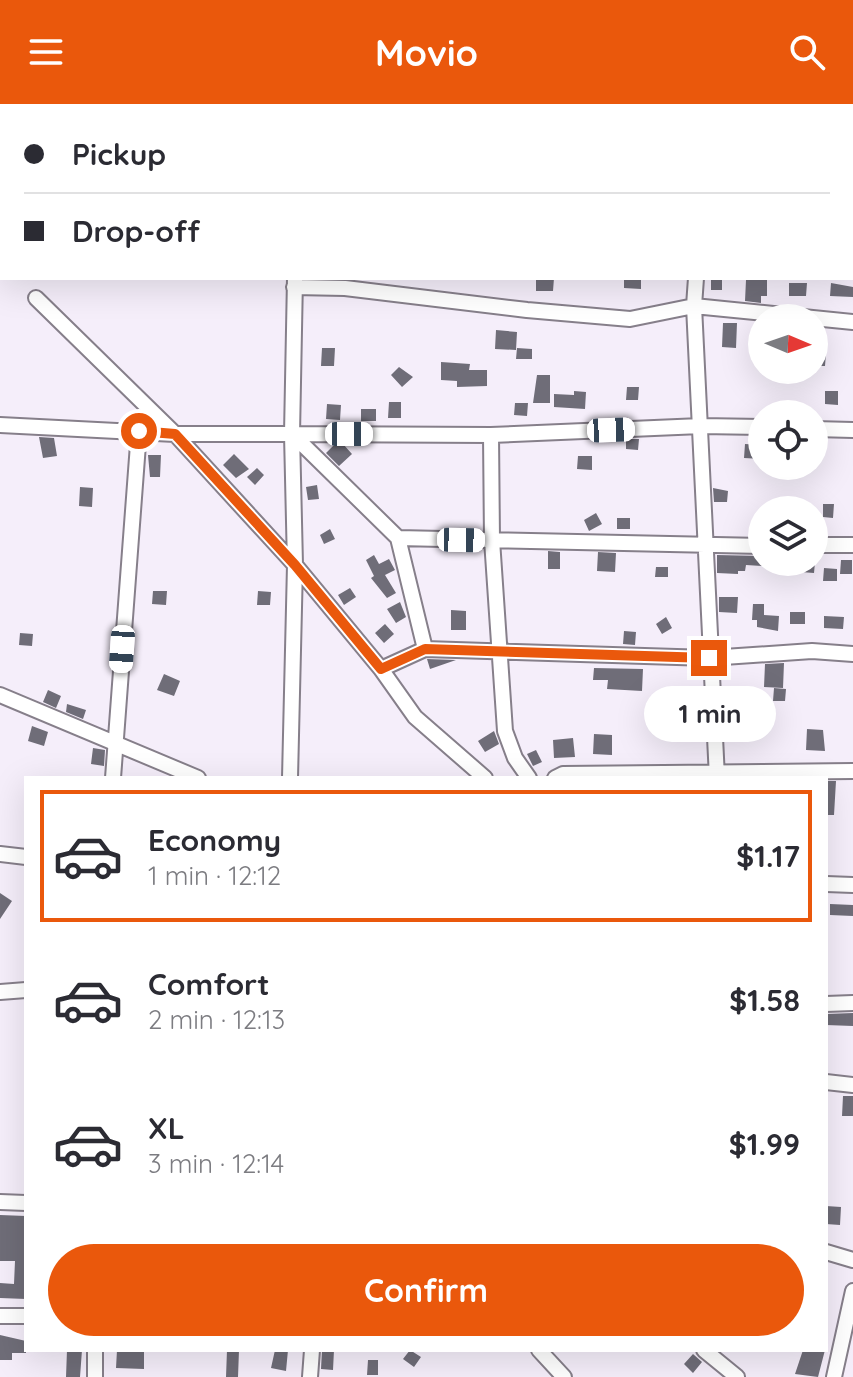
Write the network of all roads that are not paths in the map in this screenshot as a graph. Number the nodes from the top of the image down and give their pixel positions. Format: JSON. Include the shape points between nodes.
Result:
{"nodes":[{"id":1,"x":696,"y":280,"type":"edge"},
{"id":2,"x":294,"y":282,"type":"edge"},
{"id":3,"x":36,"y":298,"type":"dead end"},
{"id":4,"x":694,"y":306,"type":"junction"},
{"id":5,"x":853,"y":322,"type":"edge"},
{"id":6,"x":0,"y":425,"type":"edge"},
{"id":7,"x":701,"y":426,"type":"junction"},
{"id":8,"x":748,"y":427,"type":"edge"},
{"id":9,"x":828,"y":429,"type":"edge"},
{"id":10,"x":853,"y":430,"type":"edge"},
{"id":11,"x":139,"y":431,"type":"junction"},
{"id":12,"x":175,"y":434,"type":"junction"},
{"id":13,"x":292,"y":434,"type":"junction"},
{"id":14,"x":491,"y":435,"type":"junction"},
{"id":15,"x":398,"y":538,"type":"junction"},
{"id":16,"x":492,"y":540,"type":"junction"},
{"id":17,"x":828,"y":545,"type":"edge"},
{"id":18,"x":853,"y":545,"type":"edge"},
{"id":19,"x":708,"y":546,"type":"junction"},
{"id":20,"x":748,"y":546,"type":"edge"},
{"id":21,"x":295,"y":565,"type":"junction"},
{"id":22,"x":425,"y":649,"type":"junction"},
{"id":23,"x":501,"y":650,"type":"junction"},
{"id":24,"x":853,"y":654,"type":"edge"},
{"id":25,"x":709,"y":658,"type":"junction"},
{"id":26,"x":381,"y":669,"type":"junction"},
{"id":27,"x":0,"y":695,"type":"edge"},
{"id":28,"x":115,"y":742,"type":"junction"},
{"id":29,"x":853,"y":771,"type":"edge"},
{"id":30,"x":113,"y":776,"type":"edge"},
{"id":31,"x":193,"y":776,"type":"edge"},
{"id":32,"x":290,"y":776,"type":"edge"},
{"id":33,"x":483,"y":776,"type":"edge"},
{"id":34,"x":528,"y":776,"type":"edge"},
{"id":35,"x":559,"y":776,"type":"edge"},
{"id":36,"x":717,"y":776,"type":"edge"},
{"id":37,"x":0,"y":854,"type":"edge"},
{"id":38,"x":24,"y":857,"type":"edge"},
{"id":39,"x":828,"y":884,"type":"edge"},
{"id":40,"x":853,"y":885,"type":"edge"},
{"id":41,"x":24,"y":990,"type":"edge"},
{"id":42,"x":0,"y":992,"type":"edge"},
{"id":43,"x":853,"y":1003,"type":"edge"},
{"id":44,"x":828,"y":1004,"type":"edge"},
{"id":45,"x":828,"y":1082,"type":"edge"},
{"id":46,"x":853,"y":1085,"type":"edge"},
{"id":47,"x":0,"y":1202,"type":"edge"},
{"id":48,"x":24,"y":1203,"type":"edge"},
{"id":49,"x":828,"y":1253,"type":"edge"},
{"id":50,"x":853,"y":1260,"type":"edge"},
{"id":51,"x":853,"y":1291,"type":"edge"},
{"id":52,"x":0,"y":1316,"type":"edge"},
{"id":53,"x":24,"y":1316,"type":"edge"},
{"id":54,"x":95,"y":1352,"type":"edge"},
{"id":55,"x":312,"y":1352,"type":"edge"},
{"id":56,"x":541,"y":1352,"type":"edge"},
{"id":57,"x":706,"y":1352,"type":"edge"},
{"id":58,"x":95,"y":1377,"type":"edge"},
{"id":59,"x":310,"y":1377,"type":"edge"},
{"id":60,"x":564,"y":1377,"type":"edge"},
{"id":61,"x":737,"y":1377,"type":"edge"},
{"id":62,"x":834,"y":1377,"type":"edge"}],
"edges":[{"from":1,"to":4,"type":"street"},
{"from":2,"to":4,"type":"street","via":[[630,319]]},
{"from":2,"to":13,"type":"street"},
{"from":3,"to":12,"type":"street"},
{"from":4,"to":5,"type":"street"},
{"from":4,"to":7,"type":"street"},
{"from":6,"to":11,"type":"street"},
{"from":7,"to":8,"type":"street"},
{"from":7,"to":14,"type":"street"},
{"from":7,"to":19,"type":"street"},
{"from":9,"to":10,"type":"street"},
{"from":11,"to":12,"type":"street"},
{"from":11,"to":28,"type":"street"},
{"from":12,"to":13,"type":"street"},
{"from":12,"to":21,"type":"street"},
{"from":13,"to":14,"type":"street"},
{"from":13,"to":15,"type":"street"},
{"from":13,"to":21,"type":"street"},
{"from":14,"to":16,"type":"street"},
{"from":15,"to":16,"type":"street"},
{"from":15,"to":22,"type":"street"},
{"from":16,"to":19,"type":"street"},
{"from":16,"to":23,"type":"street"},
{"from":17,"to":18,"type":"street"},
{"from":19,"to":20,"type":"street"},
{"from":19,"to":25,"type":"street"},
{"from":21,"to":26,"type":"street"},
{"from":21,"to":32,"type":"street"},
{"from":22,"to":23,"type":"street"},
{"from":22,"to":26,"type":"street"},
{"from":23,"to":25,"type":"street"},
{"from":23,"to":34,"type":"street","via":[[505,731]]},
{"from":24,"to":25,"type":"street","via":[[812,651]]},
{"from":25,"to":36,"type":"street"},
{"from":26,"to":33,"type":"street","via":[[415,717]]},
{"from":27,"to":28,"type":"street"},
{"from":28,"to":30,"type":"street"},
{"from":28,"to":31,"type":"street"},
{"from":29,"to":36,"type":"street"},
{"from":35,"to":36,"type":"street"},
{"from":37,"to":38,"type":"street"},
{"from":39,"to":40,"type":"street"},
{"from":41,"to":42,"type":"street"},
{"from":43,"to":44,"type":"street"},
{"from":45,"to":46,"type":"street"},
{"from":47,"to":48,"type":"street"},
{"from":49,"to":50,"type":"street"},
{"from":51,"to":62,"type":"street"},
{"from":52,"to":53,"type":"street"},
{"from":54,"to":58,"type":"street"},
{"from":55,"to":59,"type":"street"},
{"from":56,"to":60,"type":"street"},
{"from":57,"to":61,"type":"street"}]}
